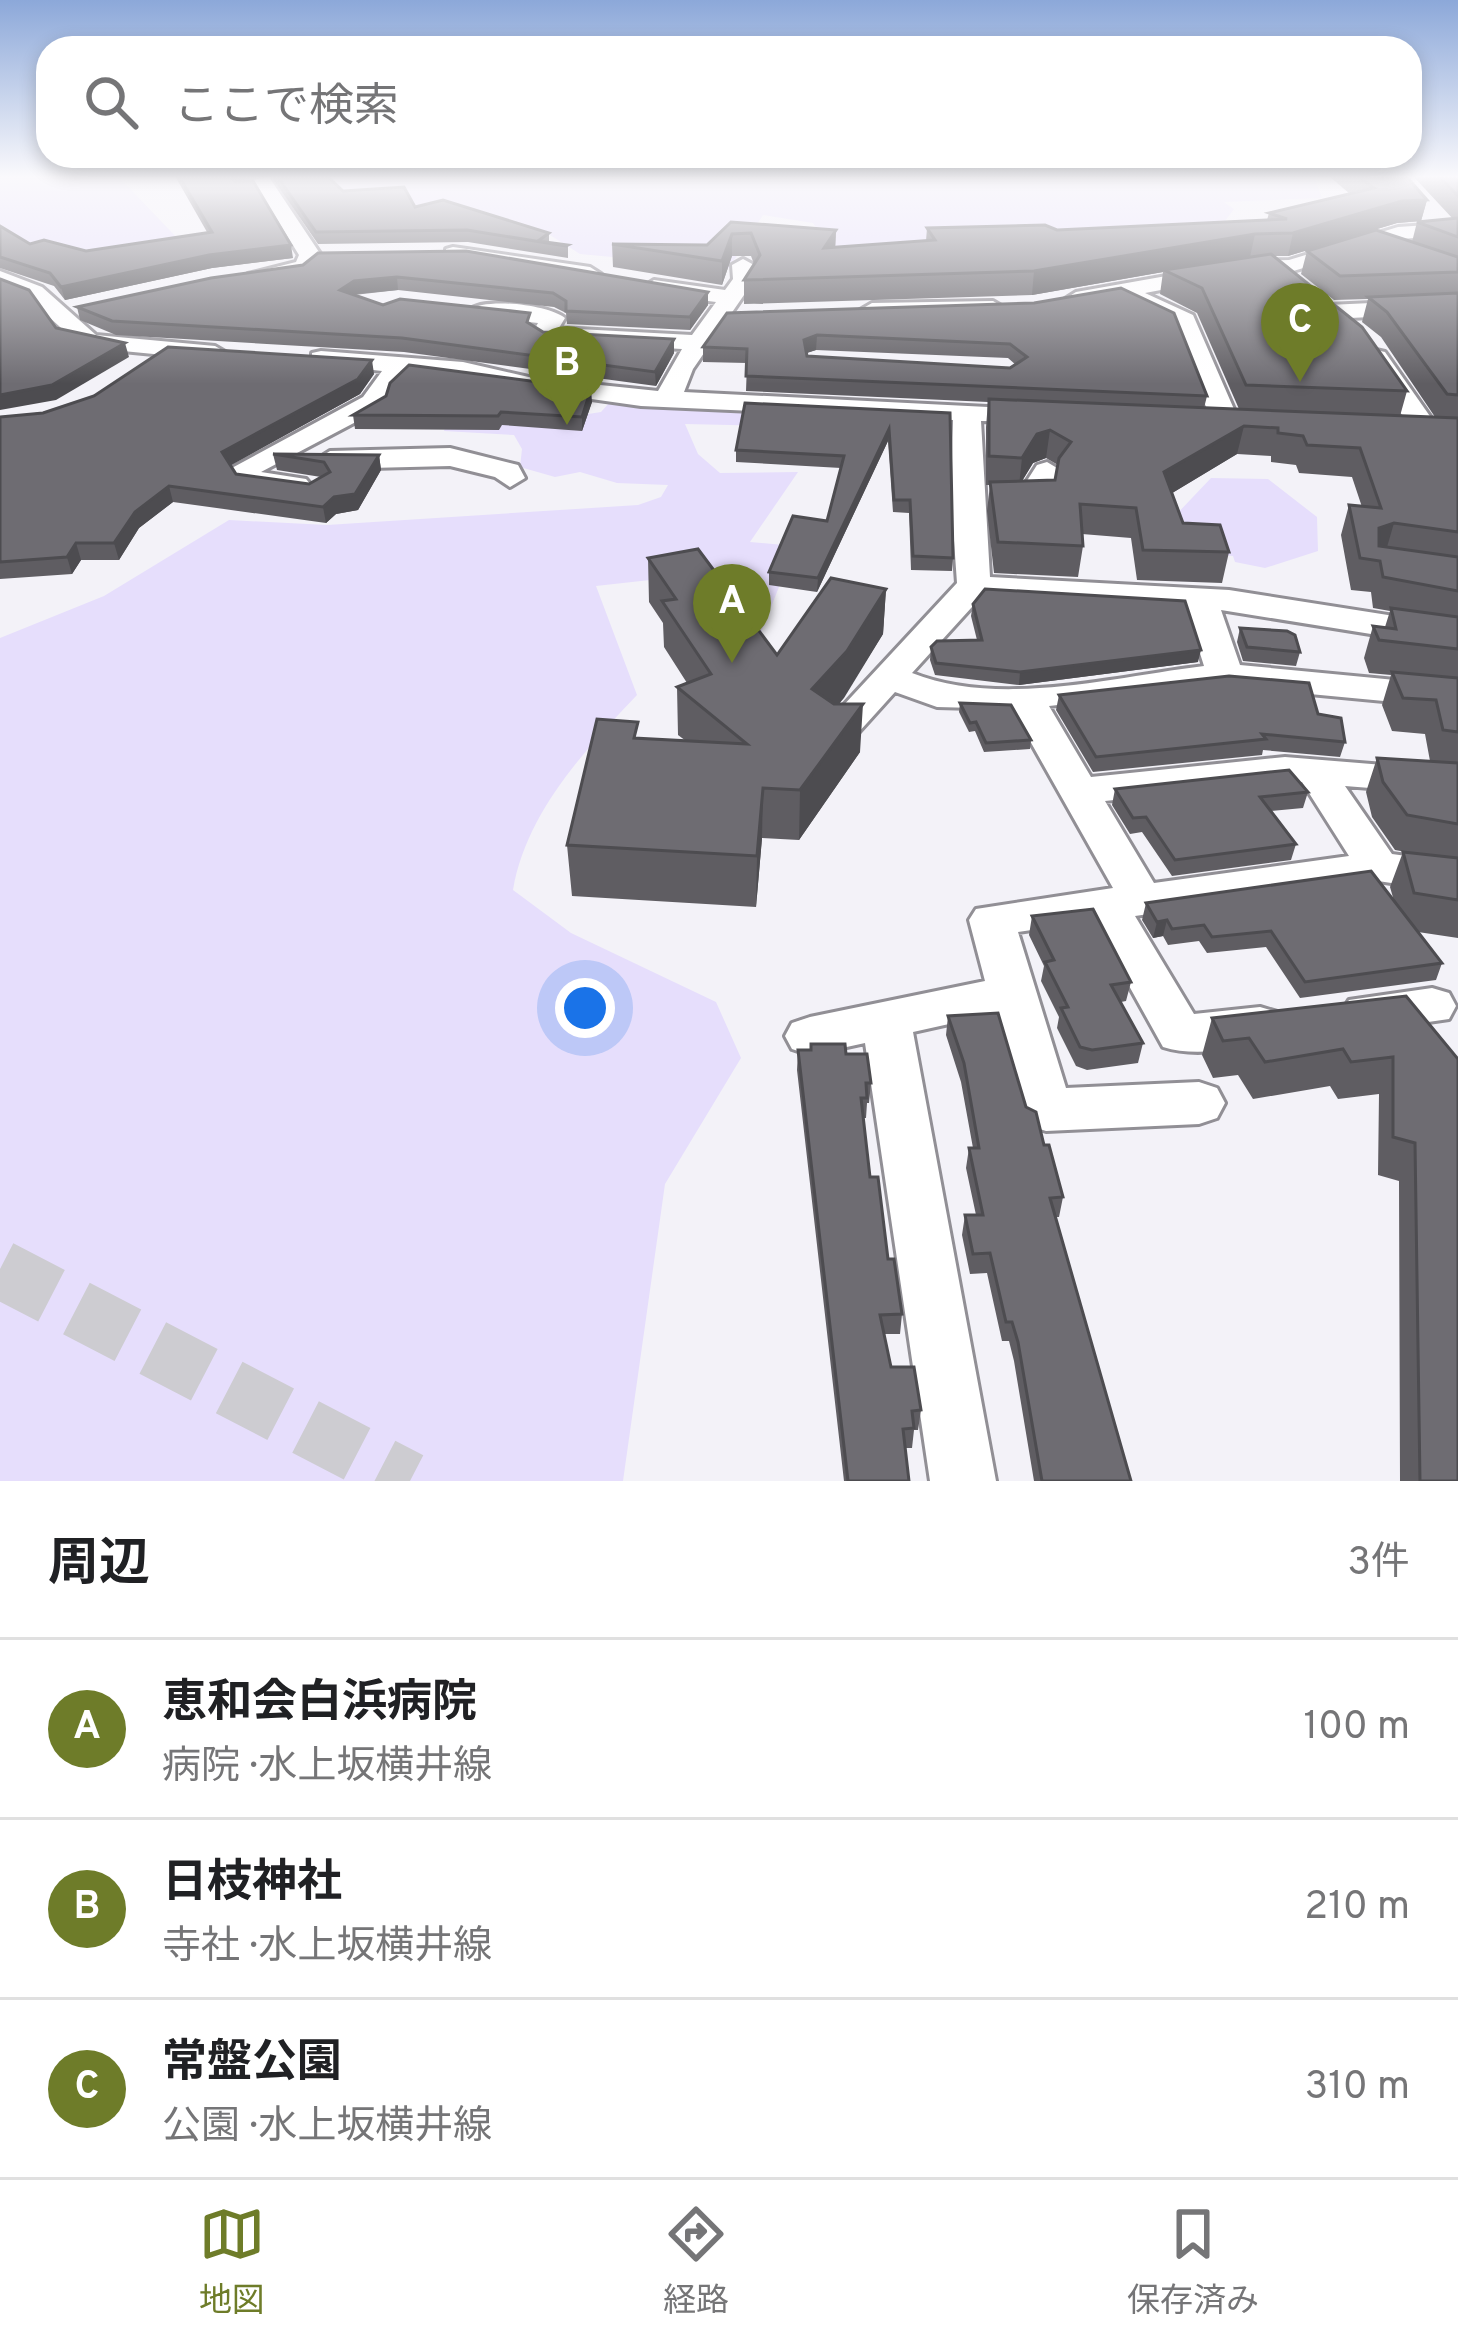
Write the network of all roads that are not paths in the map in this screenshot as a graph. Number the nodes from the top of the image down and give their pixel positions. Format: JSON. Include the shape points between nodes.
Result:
{"nodes":[{"id":1,"x":314,"y":245,"type":"edge"},
{"id":2,"x":1355,"y":245,"type":"edge"},
{"id":3,"x":1382,"y":245,"type":"edge"},
{"id":4,"x":427,"y":252,"type":"edge"},
{"id":5,"x":1406,"y":253,"type":"edge"},
{"id":6,"x":743,"y":265,"type":"edge"},
{"id":7,"x":1273,"y":267,"type":"junction"},
{"id":8,"x":232,"y":277,"type":"edge"},
{"id":9,"x":0,"y":278,"type":"edge"},
{"id":10,"x":1122,"y":290,"type":"junction"},
{"id":11,"x":1048,"y":304,"type":"edge"},
{"id":12,"x":1458,"y":306,"type":"edge"},
{"id":13,"x":465,"y":308,"type":"edge"},
{"id":14,"x":732,"y":310,"type":"junction"},
{"id":15,"x":847,"y":312,"type":"edge"},
{"id":16,"x":1328,"y":312,"type":"junction"},
{"id":17,"x":1006,"y":315,"type":"edge"},
{"id":18,"x":701,"y":343,"type":"junction"},
{"id":19,"x":163,"y":350,"type":"junction"},
{"id":20,"x":248,"y":354,"type":"edge"},
{"id":21,"x":289,"y":356,"type":"edge"},
{"id":22,"x":403,"y":364,"type":"junction"},
{"id":23,"x":134,"y":374,"type":"edge"},
{"id":24,"x":668,"y":400,"type":"junction"},
{"id":25,"x":968,"y":413,"type":"junction"},
{"id":26,"x":1063,"y":417,"type":"edge"},
{"id":27,"x":1226,"y":423,"type":"edge"},
{"id":28,"x":1382,"y":430,"type":"edge"},
{"id":29,"x":1427,"y":432,"type":"junction"},
{"id":30,"x":1458,"y":435,"type":"edge"},
{"id":31,"x":266,"y":455,"type":"junction"},
{"id":32,"x":1047,"y":471,"type":"dead end"},
{"id":33,"x":510,"y":478,"type":"dead end"},
{"id":34,"x":314,"y":487,"type":"edge"},
{"id":35,"x":966,"y":498,"type":"junction"},
{"id":36,"x":974,"y":585,"type":"junction"},
{"id":37,"x":1200,"y":598,"type":"junction"},
{"id":38,"x":1458,"y":637,"type":"edge"},
{"id":39,"x":1226,"y":675,"type":"junction"},
{"id":40,"x":888,"y":676,"type":"junction"},
{"id":41,"x":1458,"y":697,"type":"edge"},
{"id":42,"x":1024,"y":698,"type":"junction"},
{"id":43,"x":834,"y":736,"type":"edge"},
{"id":44,"x":1313,"y":769,"type":"junction"},
{"id":45,"x":1458,"y":783,"type":"edge"},
{"id":46,"x":1081,"y":791,"type":"junction"},
{"id":47,"x":1378,"y":867,"type":"junction"},
{"id":48,"x":1458,"y":878,"type":"edge"},
{"id":49,"x":1123,"y":901,"type":"junction"},
{"id":50,"x":1011,"y":993,"type":"junction"},
{"id":51,"x":1432,"y":1006,"type":"dead end"},
{"id":52,"x":886,"y":1021,"type":"junction"},
{"id":53,"x":810,"y":1036,"type":"dead end"},
{"id":54,"x":1199,"y":1103,"type":"dead end"},
{"id":55,"x":963,"y":1481,"type":"edge"}],
"edges":[{"from":1,"to":8,"type":"street","via":[[322,254],[305,267]]},
{"from":2,"to":7,"type":"street"},
{"from":3,"to":5,"type":"street"},
{"from":4,"to":14,"type":"street","via":[[516,259]]},
{"from":6,"to":14,"type":"street"},
{"from":7,"to":10,"type":"street"},
{"from":7,"to":16,"type":"street"},
{"from":9,"to":19,"type":"street","via":[[34,287],[70,311],[73,334]]},
{"from":10,"to":11,"type":"street"},
{"from":10,"to":27,"type":"street","via":[[1185,320]]},
{"from":12,"to":16,"type":"street"},
{"from":13,"to":18,"type":"street","via":[[553,318],[544,334]]},
{"from":14,"to":18,"type":"street"},
{"from":15,"to":17,"type":"street"},
{"from":16,"to":29,"type":"street","via":[[1367,345]]},
{"from":18,"to":24,"type":"street"},
{"from":19,"to":20,"type":"street"},
{"from":19,"to":23,"type":"street"},
{"from":21,"to":22,"type":"street"},
{"from":22,"to":24,"type":"street"},
{"from":22,"to":31,"type":"street","via":[[356,415]]},
{"from":24,"to":25,"type":"street","via":[[815,396]]},
{"from":25,"to":26,"type":"street","via":[[1014,404]]},
{"from":25,"to":35,"type":"street"},
{"from":28,"to":29,"type":"street"},
{"from":29,"to":30,"type":"street"},
{"from":31,"to":33,"type":"street","via":[[449,457]]},
{"from":31,"to":34,"type":"street","via":[[245,469],[250,480]]},
{"from":32,"to":35,"type":"street","via":[[1036,484],[1037,500]]},
{"from":35,"to":36,"type":"street"},
{"from":36,"to":37,"type":"street"},
{"from":36,"to":40,"type":"street"},
{"from":37,"to":38,"type":"street"},
{"from":37,"to":39,"type":"street"},
{"from":39,"to":41,"type":"street"},
{"from":39,"to":42,"type":"street"},
{"from":40,"to":42,"type":"street","via":[[937,696]]},
{"from":40,"to":43,"type":"street"},
{"from":42,"to":46,"type":"street"},
{"from":44,"to":45,"type":"street"},
{"from":44,"to":46,"type":"street"},
{"from":44,"to":47,"type":"street"},
{"from":46,"to":49,"type":"street"},
{"from":47,"to":48,"type":"street"},
{"from":47,"to":49,"type":"street"},
{"from":49,"to":50,"type":"street","via":[[992,920]]},
{"from":49,"to":51,"type":"street","via":[[1181,1034]]},
{"from":50,"to":52,"type":"street"},
{"from":50,"to":54,"type":"street","via":[[1046,1110]]},
{"from":52,"to":53,"type":"street"},
{"from":52,"to":55,"type":"street"}]}
